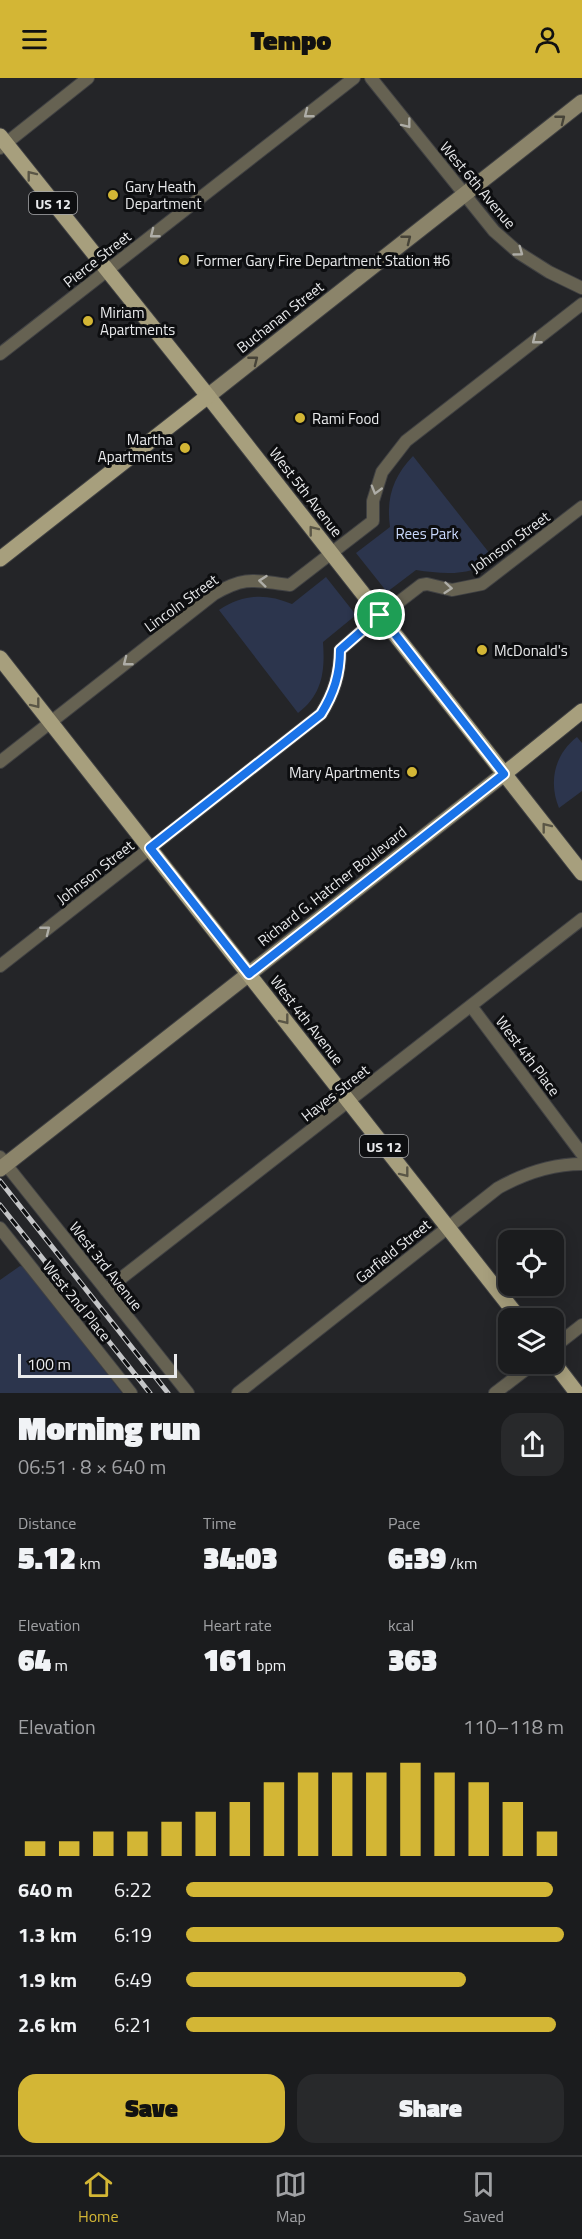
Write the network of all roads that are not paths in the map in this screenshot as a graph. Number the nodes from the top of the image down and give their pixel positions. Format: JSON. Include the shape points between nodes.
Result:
{"nodes":[{"id":1,"x":88,"y":78,"type":"edge"},
{"id":2,"x":354,"y":78,"type":"edge"},
{"id":3,"x":371,"y":78,"type":"edge"},
{"id":4,"x":582,"y":102,"type":"edge"},
{"id":5,"x":2,"y":142,"type":"edge"},
{"id":6,"x":464,"y":195,"type":"junction"},
{"id":7,"x":107,"y":270,"type":"junction"},
{"id":8,"x":582,"y":288,"type":"edge"},
{"id":9,"x":582,"y":304,"type":"edge"},
{"id":10,"x":0,"y":354,"type":"edge"},
{"id":11,"x":208,"y":396,"type":"junction"},
{"id":12,"x":582,"y":507,"type":"edge"},
{"id":13,"x":332,"y":553,"type":"junction"},
{"id":14,"x":0,"y":559,"type":"edge"},
{"id":15,"x":380,"y":615,"type":"junction"},
{"id":16,"x":0,"y":658,"type":"edge"},
{"id":17,"x":579,"y":714,"type":"edge"},
{"id":18,"x":51,"y":722,"type":"junction"},
{"id":19,"x":0,"y":762,"type":"edge"},
{"id":20,"x":504,"y":774,"type":"junction"},
{"id":21,"x":150,"y":848,"type":"junction"},
{"id":22,"x":582,"y":873,"type":"edge"},
{"id":23,"x":582,"y":919,"type":"edge"},
{"id":24,"x":0,"y":966,"type":"edge"},
{"id":25,"x":249,"y":974,"type":"junction"},
{"id":26,"x":471,"y":1006,"type":"junction"},
{"id":27,"x":348,"y":1102,"type":"junction"},
{"id":28,"x":582,"y":1154,"type":"edge"},
{"id":29,"x":2,"y":1163,"type":"edge"},
{"id":30,"x":582,"y":1164,"type":"edge"},
{"id":31,"x":447,"y":1227,"type":"junction"},
{"id":32,"x":0,"y":1228,"type":"edge"},
{"id":33,"x":106,"y":1290,"type":"junction"},
{"id":34,"x":511,"y":1308,"type":"edge"},
{"id":35,"x":582,"y":1325,"type":"edge"},
{"id":36,"x":564,"y":1339,"type":"edge"},
{"id":37,"x":520,"y":1374,"type":"edge"},
{"id":38,"x":562,"y":1374,"type":"edge"},
{"id":39,"x":131,"y":1393,"type":"edge"},
{"id":40,"x":188,"y":1393,"type":"edge"},
{"id":41,"x":238,"y":1393,"type":"edge"},
{"id":42,"x":495,"y":1393,"type":"edge"},
{"id":43,"x":577,"y":1393,"type":"edge"}],
"edges":[{"from":1,"to":5,"type":"street"},
{"from":2,"to":7,"type":"street","name":"Pierce Street","one_way":true},
{"from":3,"to":6,"type":"street","name":"West 6th Avenue","one_way":true},
{"from":6,"to":4,"type":"street","name":"Buchanan Street","one_way":true},
{"from":7,"to":5,"type":"main road","name":"West 5th Avenue","number":"US 12","one_way":true},
{"from":6,"to":8,"type":"street","name":"West 6th Avenue","one_way":true,"via":[[494,231],[519,253]]},
{"from":11,"to":6,"type":"street","name":"Buchanan Street","one_way":true},
{"from":7,"to":10,"type":"street","name":"Pierce Street"},
{"from":7,"to":11,"type":"main road","name":"West 5th Avenue","number":"US 12"},
{"from":9,"to":13,"type":"street","name":"Lincoln Street","one_way":true,"via":[[406,441],[382,472],[373,501],[373,521]]},
{"from":13,"to":11,"type":"main road","name":"West 5th Avenue","number":"US 12","one_way":true},
{"from":11,"to":14,"type":"main road","name":"Buchanan Street"},
{"from":15,"to":12,"type":"street","name":"Johnson Street","one_way":true,"via":[[421,585],[452,590],[482,584]]},
{"from":13,"to":15,"type":"main road","name":"West 5th Avenue","number":"US 12"},
{"from":13,"to":18,"type":"street","name":"Lincoln Street","one_way":true,"via":[[290,585],[247,580],[214,594]]},
{"from":15,"to":20,"type":"main road","name":"West 5th Avenue","number":"US 12"},
{"from":15,"to":21,"type":"street","name":"Johnson Street","via":[[340,650],[336,684],[321,714]]},
{"from":16,"to":18,"type":"main road","name":"West 4th Avenue","number":"US 12","one_way":true},
{"from":17,"to":20,"type":"main road","name":"Richard G. Hatcher Boulevard"},
{"from":18,"to":19,"type":"street","name":"Lincoln Street"},
{"from":18,"to":21,"type":"main road","name":"West 4th Avenue","number":"US 12"},
{"from":22,"to":20,"type":"main road","name":"West 5th Avenue","number":"US 12","one_way":true},
{"from":20,"to":25,"type":"street","name":"Richard G. Hatcher Boulevard"},
{"from":24,"to":21,"type":"street","name":"Johnson Street","one_way":true},
{"from":21,"to":25,"type":"main road","name":"West 4th Avenue","number":"US 12"},
{"from":23,"to":26,"type":"street","name":"Hayes Street"},
{"from":25,"to":27,"type":"main road","name":"West 4th Avenue","number":"US 12","one_way":true},
{"from":25,"to":29,"type":"street","name":"Richard G. Hatcher Boulevard"},
{"from":26,"to":27,"type":"street","name":"Hayes Street"},
{"from":26,"to":28,"type":"street","name":"West 4th Place"},
{"from":27,"to":31,"type":"main road","name":"West 4th Avenue","number":"US 12","one_way":true},
{"from":27,"to":33,"type":"street","name":"Hayes Street"},
{"from":29,"to":33,"type":"street","name":"West 3rd Avenue"},
{"from":30,"to":31,"type":"street","name":"Garfield Street","via":[[526,1174],[493,1191]]},
{"from":31,"to":34,"type":"main road","name":"West 4th Avenue","number":"US 12"},
{"from":31,"to":41,"type":"street","name":"Garfield Street"},
{"from":32,"to":39,"type":"street","name":"West 2nd Place"},
{"from":33,"to":40,"type":"street","name":"West 3rd Avenue"},
{"from":35,"to":36,"type":"street"},
{"from":37,"to":42,"type":"street"},
{"from":38,"to":43,"type":"main road"}]}
